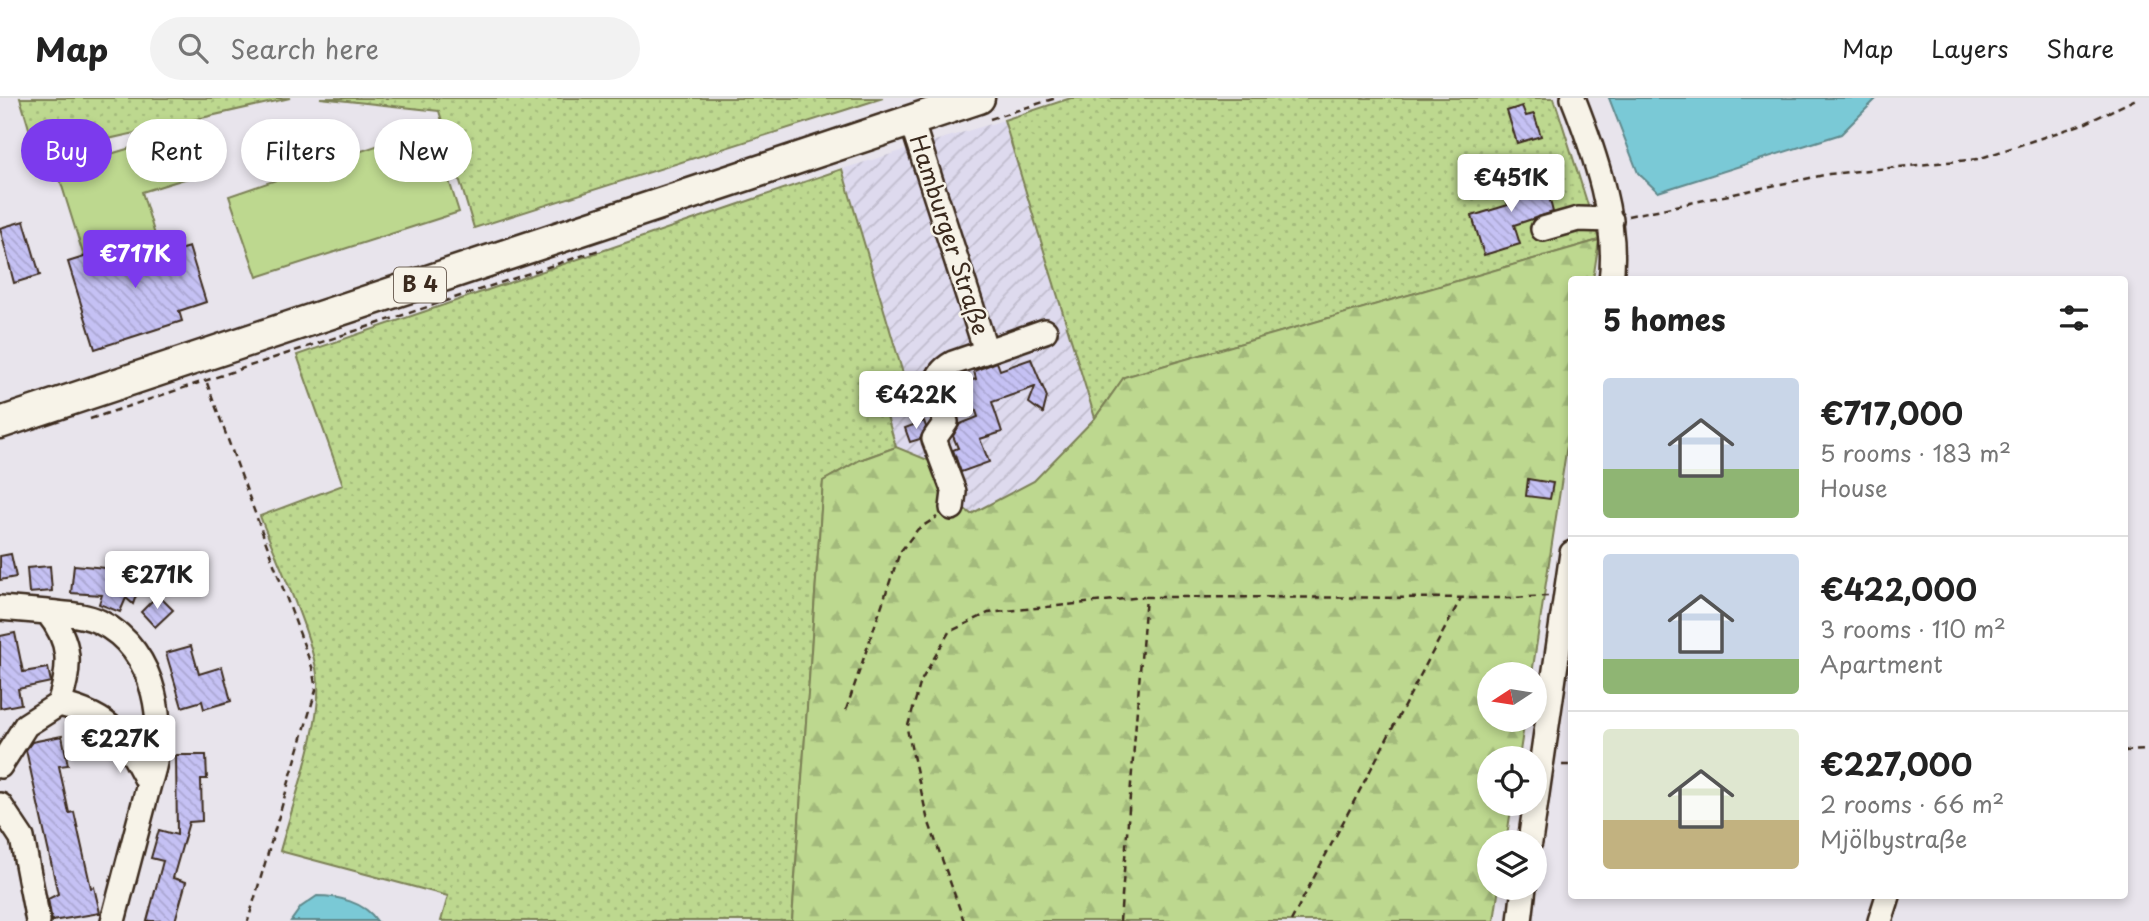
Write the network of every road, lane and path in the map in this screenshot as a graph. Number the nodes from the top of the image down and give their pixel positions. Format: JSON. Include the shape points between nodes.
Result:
{"nodes":[{"id":1,"x":1056,"y":98,"type":"edge"},
{"id":2,"x":1573,"y":98,"type":"edge"},
{"id":3,"x":2138,"y":98,"type":"edge"},
{"id":4,"x":979,"y":110,"type":"edge"},
{"id":5,"x":911,"y":120,"type":"junction"},
{"id":6,"x":1611,"y":220,"type":"junction"},
{"id":7,"x":1543,"y":229,"type":"dead end"},
{"id":8,"x":601,"y":249,"type":"dead end"},
{"id":9,"x":1612,"y":276,"type":"edge"},
{"id":10,"x":1045,"y":331,"type":"dead end"},
{"id":11,"x":986,"y":351,"type":"junction"},
{"id":12,"x":203,"y":370,"type":"junction"},
{"id":13,"x":78,"y":422,"type":"dead end"},
{"id":14,"x":0,"y":423,"type":"edge"},
{"id":15,"x":952,"y":508,"type":"joint"},
{"id":16,"x":1568,"y":580,"type":"edge"},
{"id":17,"x":1566,"y":594,"type":"junction"},
{"id":18,"x":1146,"y":597,"type":"junction"},
{"id":19,"x":1461,"y":598,"type":"junction"},
{"id":20,"x":0,"y":608,"type":"edge"},
{"id":21,"x":47,"y":612,"type":"junction"},
{"id":22,"x":59,"y":704,"type":"junction"},
{"id":23,"x":846,"y":710,"type":"dead end"},
{"id":24,"x":2149,"y":750,"type":"edge"},
{"id":25,"x":2128,"y":751,"type":"edge"},
{"id":26,"x":0,"y":766,"type":"edge"},
{"id":27,"x":149,"y":784,"type":"junction"},
{"id":28,"x":0,"y":805,"type":"edge"},
{"id":29,"x":1533,"y":830,"type":"edge"},
{"id":30,"x":1887,"y":899,"type":"edge"},
{"id":31,"x":1522,"y":900,"type":"edge"},
{"id":32,"x":38,"y":921,"type":"edge"},
{"id":33,"x":113,"y":921,"type":"edge"},
{"id":34,"x":248,"y":921,"type":"edge"},
{"id":35,"x":964,"y":921,"type":"edge"},
{"id":36,"x":1120,"y":921,"type":"edge"},
{"id":37,"x":1291,"y":921,"type":"edge"},
{"id":38,"x":1520,"y":921,"type":"edge"},
{"id":39,"x":1880,"y":921,"type":"edge"}],
"edges":[{"from":1,"to":4,"type":"path"},
{"from":2,"to":6,"type":"street"},
{"from":3,"to":6,"type":"path","via":[[2086,123],[1978,159],[1829,174]]},
{"from":4,"to":5,"type":"main road","number":"B 4"},
{"from":5,"to":11,"type":"street","name":"Hamburger Straße"},
{"from":5,"to":12,"type":"main road","number":"B 4"},
{"from":6,"to":7,"type":"street","via":[[1578,219]]},
{"from":6,"to":9,"type":"street"},
{"from":8,"to":12,"type":"path"},
{"from":10,"to":11,"type":"street"},
{"from":11,"to":15,"type":"street","via":[[941,369],[935,379],[946,422],[934,439],[954,492]]},
{"from":12,"to":13,"type":"path"},
{"from":12,"to":14,"type":"main road","number":"B 4"},
{"from":12,"to":34,"type":"path","via":[[312,667],[316,690]]},
{"from":15,"to":23,"type":"path","via":[[918,528],[901,552]]},
{"from":16,"to":17,"type":"street"},
{"from":17,"to":19,"type":"path"},
{"from":17,"to":29,"type":"street"},
{"from":18,"to":19,"type":"path"},
{"from":18,"to":35,"type":"path","via":[[988,613],[949,632],[921,681],[907,729],[927,817]]},
{"from":18,"to":36,"type":"path"},
{"from":19,"to":37,"type":"path"},
{"from":20,"to":21,"type":"street"},
{"from":21,"to":22,"type":"street","via":[[62,630],[68,657]]},
{"from":21,"to":27,"type":"street","via":[[101,622],[132,648],[149,674],[160,742]]},
{"from":22,"to":26,"type":"street","via":[[26,725]]},
{"from":22,"to":27,"type":"street","via":[[90,711],[129,744]]},
{"from":24,"to":25,"type":"path"},
{"from":27,"to":33,"type":"street"},
{"from":28,"to":32,"type":"street","via":[[22,838]]},
{"from":30,"to":39,"type":"street"},
{"from":31,"to":38,"type":"street"}]}
